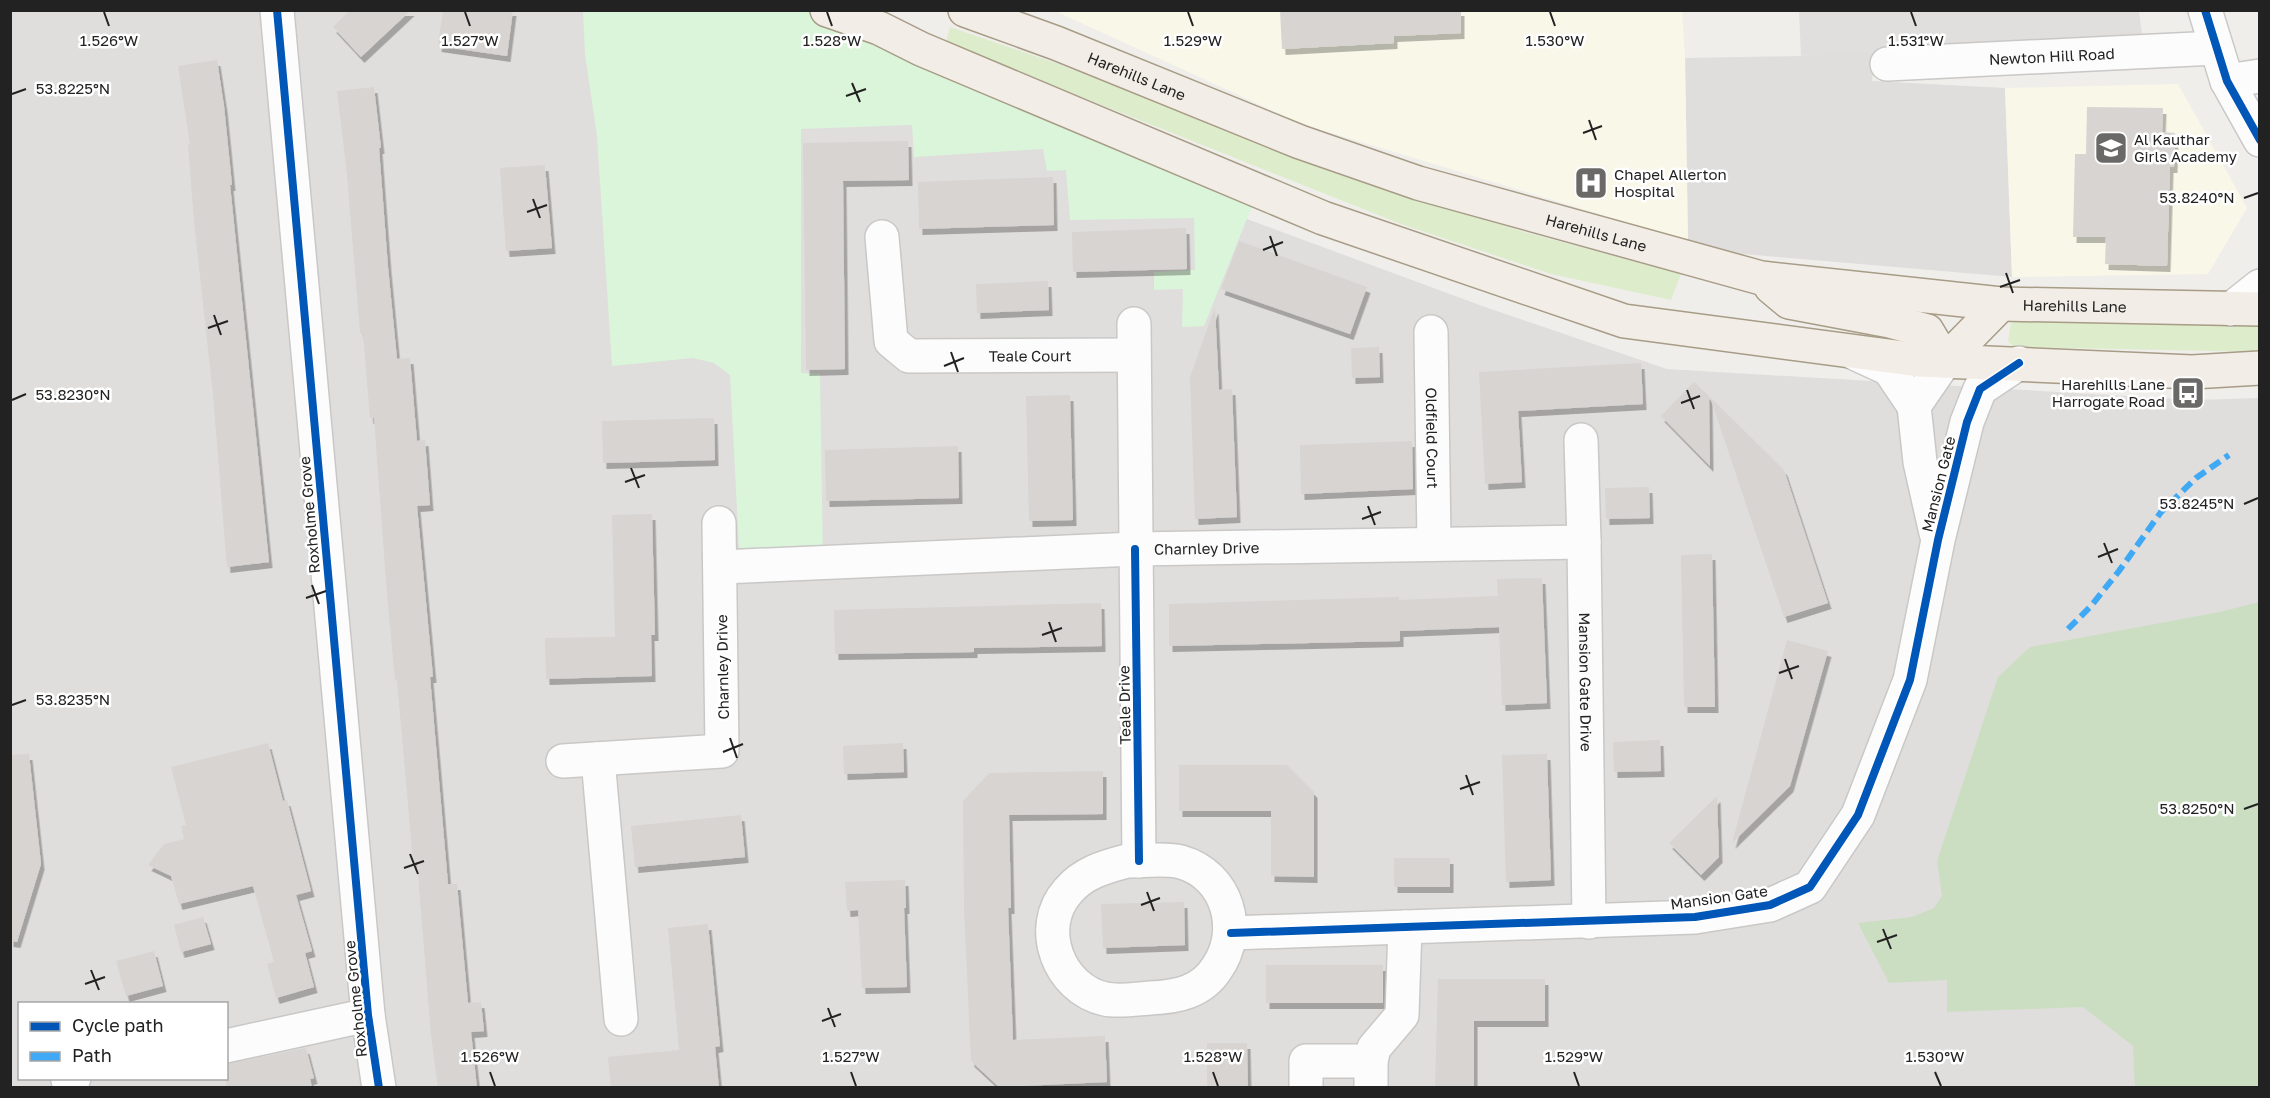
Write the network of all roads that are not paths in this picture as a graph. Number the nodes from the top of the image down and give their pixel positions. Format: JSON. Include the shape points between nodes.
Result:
{"nodes":[{"id":1,"x":277,"y":10,"type":"edge"},
{"id":2,"x":827,"y":10,"type":"edge"},
{"id":3,"x":965,"y":10,"type":"edge"},
{"id":4,"x":2205,"y":10,"type":"edge"},
{"id":5,"x":880,"y":19,"type":"edge"},
{"id":6,"x":2216,"y":48,"type":"junction"},
{"id":7,"x":1887,"y":64,"type":"dead end"},
{"id":8,"x":2259,"y":76,"type":"edge"},
{"id":9,"x":2227,"y":81,"type":"junction"},
{"id":10,"x":2259,"y":140,"type":"edge"},
{"id":11,"x":882,"y":237,"type":"dead end"},
{"id":12,"x":1761,"y":278,"type":"junction"},
{"id":13,"x":2259,"y":286,"type":"edge"},
{"id":14,"x":2001,"y":304,"type":"junction"},
{"id":15,"x":2245,"y":309,"type":"edge"},
{"id":16,"x":1431,"y":332,"type":"dead end"},
{"id":17,"x":1134,"y":339,"type":"joint"},
{"id":18,"x":1850,"y":351,"type":"junction"},
{"id":19,"x":1945,"y":361,"type":"junction"},
{"id":20,"x":2019,"y":363,"type":"junction"},
{"id":21,"x":2259,"y":368,"type":"edge"},
{"id":22,"x":1914,"y":405,"type":"junction"},
{"id":23,"x":1967,"y":422,"type":"junction"},
{"id":24,"x":1581,"y":440,"type":"dead end"},
{"id":25,"x":719,"y":523,"type":"dead end"},
{"id":26,"x":1938,"y":540,"type":"junction"},
{"id":27,"x":1584,"y":542,"type":"junction"},
{"id":28,"x":1434,"y":544,"type":"junction"},
{"id":29,"x":1135,"y":549,"type":"junction"},
{"id":30,"x":721,"y":567,"type":"junction"},
{"id":31,"x":598,"y":759,"type":"junction"},
{"id":32,"x":562,"y":761,"type":"dead end"},
{"id":33,"x":1139,"y":861,"type":"junction"},
{"id":34,"x":1589,"y":922,"type":"junction"},
{"id":35,"x":1405,"y":927,"type":"junction"},
{"id":36,"x":1231,"y":933,"type":"junction"},
{"id":37,"x":368,"y":1015,"type":"junction"},
{"id":38,"x":621,"y":1019,"type":"dead end"},
{"id":39,"x":228,"y":1046,"type":"edge"},
{"id":40,"x":1371,"y":1074,"type":"edge"},
{"id":41,"x":379,"y":1088,"type":"edge"},
{"id":42,"x":1306,"y":1088,"type":"edge"}],
"edges":[{"from":1,"to":37,"type":"street","name":"Roxholme Grove"},
{"from":2,"to":5,"type":"main road"},
{"from":3,"to":12,"type":"main road","name":"Harehills Lane","via":[[1300,142],[1418,183]]},
{"from":4,"to":6,"type":"street"},
{"from":5,"to":18,"type":"main road","via":[[921,49],[1323,218],[1624,321]]},
{"from":6,"to":7,"type":"street","name":"Newton Hill Road"},
{"from":6,"to":9,"type":"street"},
{"from":8,"to":9,"type":"street"},
{"from":9,"to":10,"type":"street"},
{"from":11,"to":17,"type":"street","name":"Teale Court","via":[[891,341],[909,356]]},
{"from":12,"to":14,"type":"main road","name":"Harehills Lane"},
{"from":12,"to":19,"type":"main road","via":[[1789,302],[1927,331]]},
{"from":13,"to":15,"type":"street"},
{"from":14,"to":15,"type":"main road","name":"Harehills Lane"},
{"from":14,"to":19,"type":"main road"},
{"from":16,"to":28,"type":"street","name":"Oldfield Court"},
{"from":17,"to":29,"type":"street","name":"Teale Drive"},
{"from":18,"to":19,"type":"main road"},
{"from":18,"to":22,"type":"street","via":[[1889,369]]},
{"from":19,"to":20,"type":"main road"},
{"from":19,"to":22,"type":"street"},
{"from":19,"to":23,"type":"street","name":"Mansion Gate"},
{"from":20,"to":21,"type":"main road","via":[[2192,372]]},
{"from":20,"to":23,"type":"street","name":"Mansion Gate","via":[[1980,389]]},
{"from":22,"to":26,"type":"street","name":"Mansion Gate","via":[[1920,462]]},
{"from":23,"to":26,"type":"street","name":"Mansion Gate"},
{"from":24,"to":27,"type":"street","name":"Mansion Gate Drive"},
{"from":25,"to":30,"type":"street","name":"Charnley Drive"},
{"from":26,"to":34,"type":"street","name":"Mansion Gate","via":[[1910,681],[1858,815],[1810,887],[1770,905],[1695,917]]},
{"from":27,"to":28,"type":"street","name":"Charnley Drive"},
{"from":27,"to":34,"type":"street","name":"Mansion Gate Drive"},
{"from":28,"to":29,"type":"street","name":"Charnley Drive"},
{"from":29,"to":30,"type":"street","name":"Charnley Drive"},
{"from":29,"to":33,"type":"street","name":"Teale Drive"},
{"from":30,"to":31,"type":"street","name":"Charnley Drive","via":[[722,751]]},
{"from":31,"to":32,"type":"street","name":"Charnley Drive"},
{"from":31,"to":38,"type":"street"},
{"from":33,"to":36,"type":"street","via":[[1180,861],[1201,871],[1223,898]]},
{"from":33,"to":36,"type":"street","via":[[1103,867],[1082,877],[1066,892],[1056,913],[1052,935],[1057,957],[1068,977],[1085,991],[1106,1000],[1172,998],[1194,990],[1213,975],[1226,956]]},
{"from":34,"to":35,"type":"street","name":"Mansion Gate"},
{"from":35,"to":36,"type":"street","name":"Mansion Gate"},
{"from":35,"to":40,"type":"street","via":[[1402,1015],[1374,1048]]},
{"from":37,"to":39,"type":"street"},
{"from":37,"to":41,"type":"street","name":"Roxholme Grove"},
{"from":40,"to":42,"type":"street","via":[[1306,1061]]}]}
